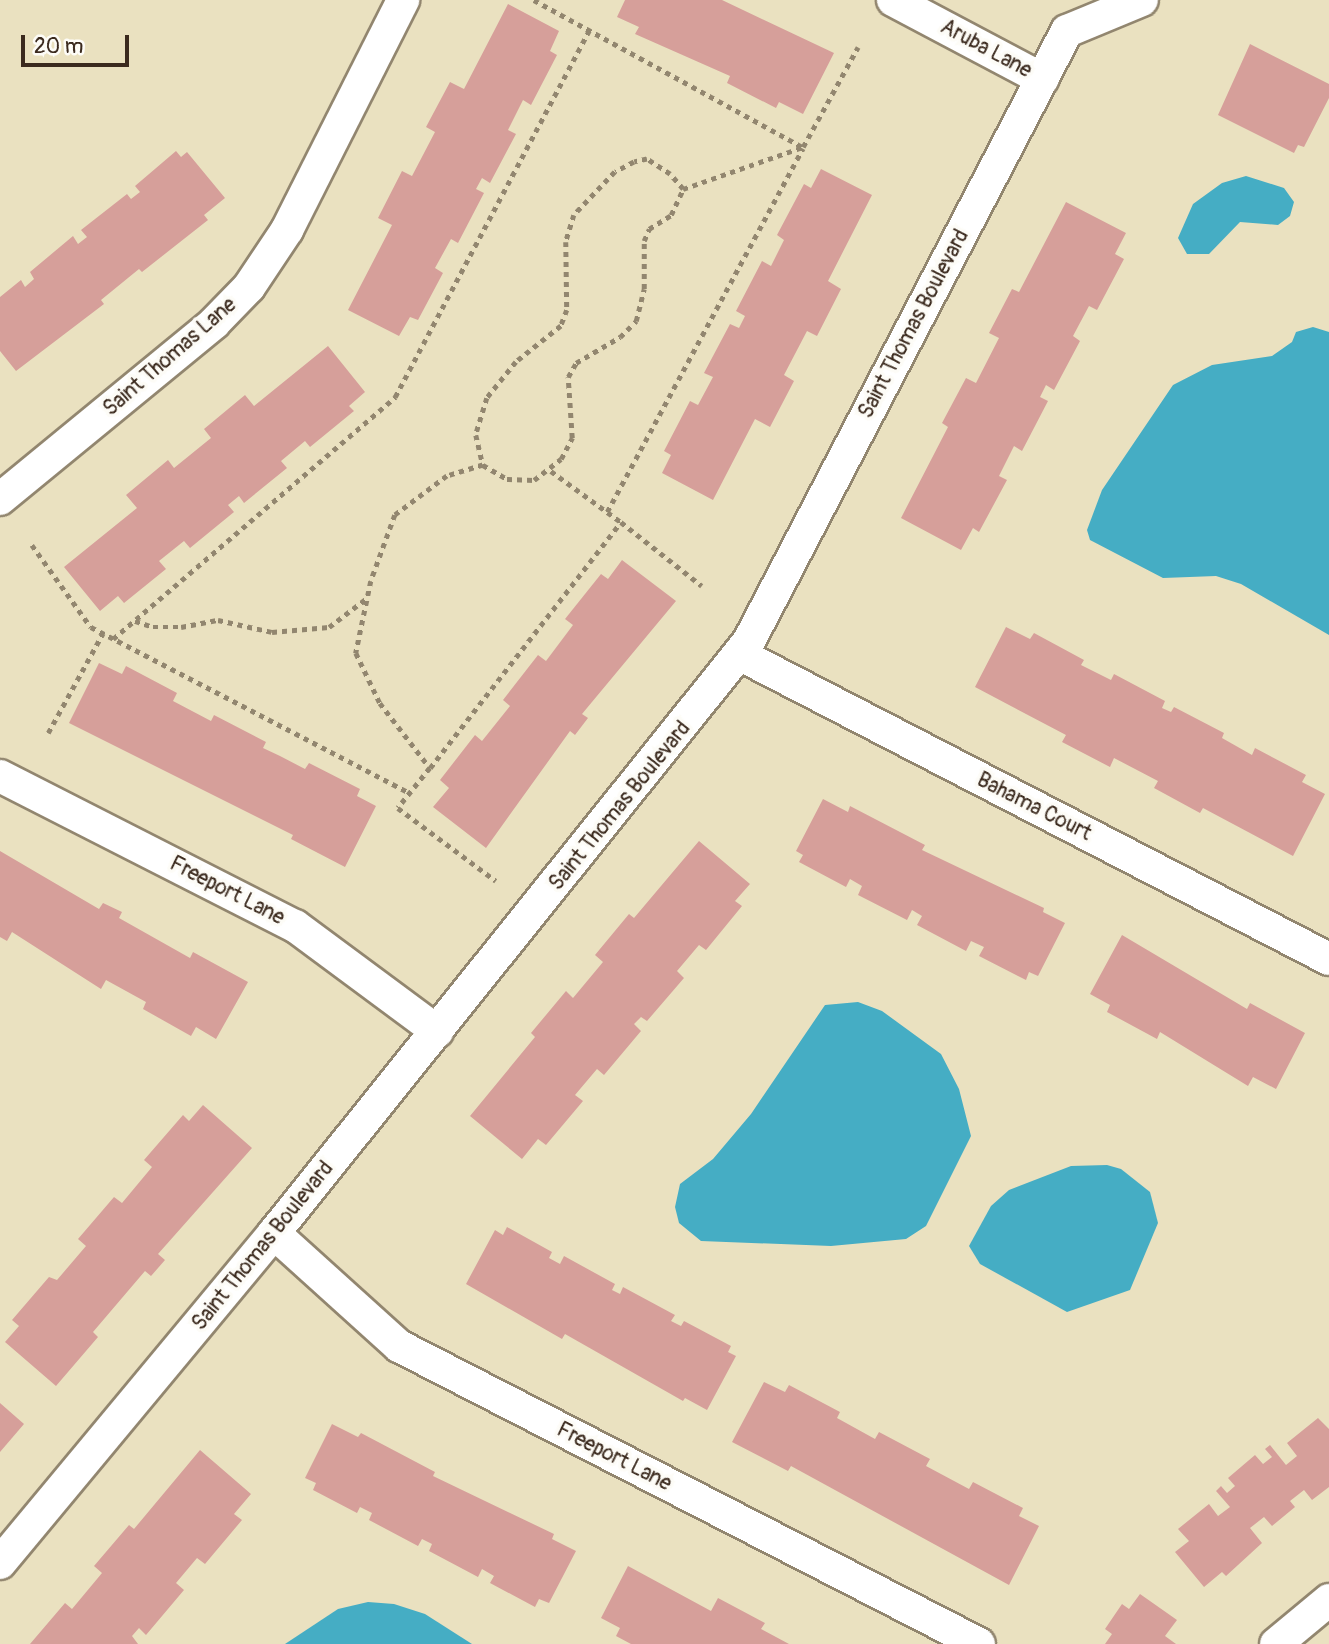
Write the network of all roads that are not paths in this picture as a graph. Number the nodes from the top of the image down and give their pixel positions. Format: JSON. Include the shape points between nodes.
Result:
{"nodes":[{"id":1,"x":403,"y":0,"type":"edge"},
{"id":2,"x":893,"y":0,"type":"edge"},
{"id":3,"x":1142,"y":0,"type":"edge"},
{"id":4,"x":1042,"y":79,"type":"junction"},
{"id":5,"x":0,"y":499,"type":"edge"},
{"id":6,"x":739,"y":654,"type":"junction"},
{"id":7,"x":0,"y":776,"type":"edge"},
{"id":8,"x":1329,"y":960,"type":"edge"},
{"id":9,"x":437,"y":1031,"type":"junction"},
{"id":10,"x":274,"y":1233,"type":"junction"},
{"id":11,"x":0,"y":1563,"type":"edge"},
{"id":12,"x":1329,"y":1600,"type":"edge"},
{"id":13,"x":979,"y":1644,"type":"edge"},
{"id":14,"x":1276,"y":1644,"type":"edge"}],
"edges":[{"from":1,"to":5,"type":"street","name":"Saint Thomas Lane","via":[[286,230],[249,287],[214,323]]},
{"from":2,"to":4,"type":"street","name":"Aruba Lane"},
{"from":3,"to":4,"type":"street","name":"Saint Thomas Boulevard","via":[[1067,31]]},
{"from":4,"to":6,"type":"street","name":"Saint Thomas Boulevard"},
{"from":6,"to":8,"type":"street","name":"Bahama Court"},
{"from":6,"to":9,"type":"street","name":"Saint Thomas Boulevard"},
{"from":7,"to":9,"type":"street","name":"Freeport Lane","via":[[295,926]]},
{"from":9,"to":10,"type":"street","name":"Saint Thomas Boulevard"},
{"from":10,"to":11,"type":"street","name":"Saint Thomas Boulevard"},
{"from":10,"to":13,"type":"street","name":"Freeport Lane","via":[[399,1346]]},
{"from":12,"to":14,"type":"street"}]}
